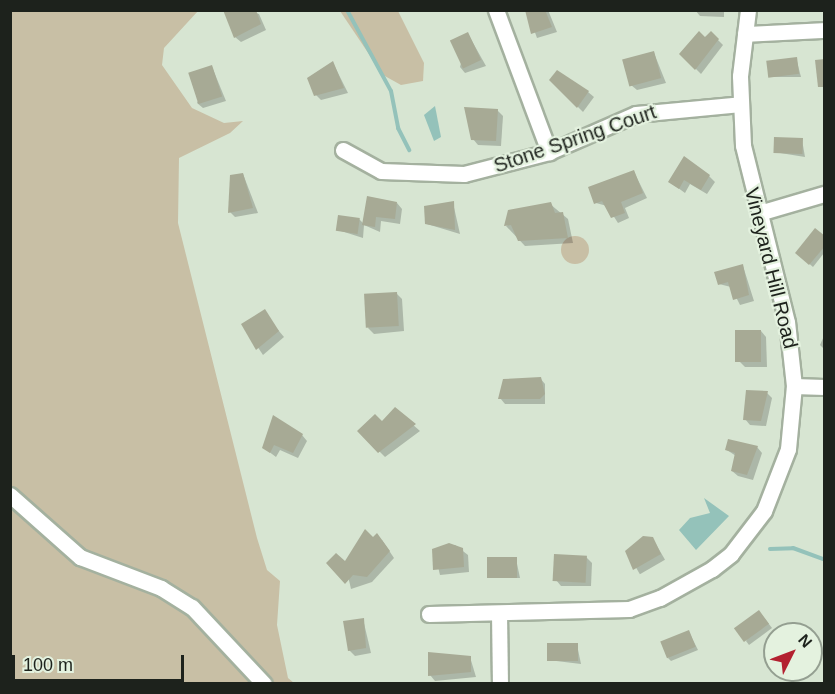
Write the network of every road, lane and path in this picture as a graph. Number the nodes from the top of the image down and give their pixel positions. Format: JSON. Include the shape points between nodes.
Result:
{"nodes":[{"id":1,"x":496,"y":10,"type":"edge"},
{"id":2,"x":748,"y":10,"type":"edge"},
{"id":3,"x":825,"y":30,"type":"edge"},
{"id":4,"x":745,"y":34,"type":"junction"},
{"id":5,"x":741,"y":104,"type":"junction"},
{"id":6,"x":343,"y":150,"type":"dead end"},
{"id":7,"x":549,"y":152,"type":"junction"},
{"id":8,"x":825,"y":194,"type":"edge"},
{"id":9,"x":759,"y":213,"type":"junction"},
{"id":10,"x":794,"y":386,"type":"junction"},
{"id":11,"x":825,"y":387,"type":"edge"},
{"id":12,"x":10,"y":495,"type":"edge"},
{"id":13,"x":499,"y":613,"type":"junction"},
{"id":14,"x":429,"y":614,"type":"dead end"},
{"id":15,"x":264,"y":684,"type":"edge"},
{"id":16,"x":500,"y":684,"type":"edge"}],
"edges":[{"from":1,"to":7,"type":"street"},
{"from":2,"to":4,"type":"street","name":"Vineyard Hill Road"},
{"from":3,"to":4,"type":"street"},
{"from":4,"to":5,"type":"street","name":"Vineyard Hill Road"},
{"from":5,"to":7,"type":"street","name":"Stone Spring Court","via":[[636,114]]},
{"from":5,"to":9,"type":"street","name":"Vineyard Hill Road","via":[[748,178]]},
{"from":6,"to":7,"type":"street","name":"Stone Spring Court","via":[[381,171],[435,176],[492,169]]},
{"from":8,"to":9,"type":"street"},
{"from":9,"to":10,"type":"street","name":"Vineyard Hill Road","via":[[787,322]]},
{"from":10,"to":11,"type":"street"},
{"from":10,"to":13,"type":"street","name":"Vineyard Hill Road","via":[[788,449],[776,485],[748,534],[718,564],[688,584],[629,609]]},
{"from":12,"to":15,"type":"street","via":[[80,557],[161,588],[192,607]]},
{"from":13,"to":14,"type":"street","name":"Vineyard Hill Road"},
{"from":13,"to":16,"type":"street"}]}
